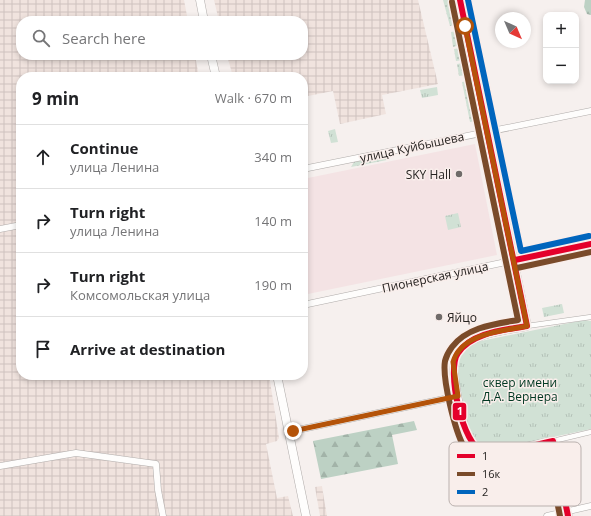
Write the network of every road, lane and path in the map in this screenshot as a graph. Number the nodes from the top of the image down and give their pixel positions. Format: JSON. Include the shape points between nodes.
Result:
{"nodes":[{"id":1,"x":200,"y":0,"type":"edge"},
{"id":2,"x":460,"y":0,"type":"edge"},
{"id":3,"x":203,"y":16,"type":"edge"},
{"id":4,"x":212,"y":60,"type":"edge"},
{"id":5,"x":215,"y":72,"type":"edge"},
{"id":6,"x":591,"y":111,"type":"edge"},
{"id":7,"x":486,"y":131,"type":"junction"},
{"id":8,"x":308,"y":168,"type":"edge"},
{"id":9,"x":16,"y":226,"type":"edge"},
{"id":10,"x":0,"y":230,"type":"edge"},
{"id":11,"x":591,"y":244,"type":"edge"},
{"id":12,"x":515,"y":260,"type":"junction"},
{"id":13,"x":308,"y":304,"type":"edge"},
{"id":14,"x":591,"y":317,"type":"edge"},
{"id":15,"x":527,"y":326,"type":"junction"},
{"id":16,"x":278,"y":380,"type":"edge"},
{"id":17,"x":458,"y":396,"type":"junction"},
{"id":18,"x":288,"y":432,"type":"junction"},
{"id":19,"x":591,"y":432,"type":"edge"},
{"id":20,"x":553,"y":441,"type":"joint"},
{"id":21,"x":471,"y":442,"type":"edge"},
{"id":22,"x":548,"y":442,"type":"edge"},
{"id":23,"x":0,"y":466,"type":"edge"},
{"id":24,"x":591,"y":506,"type":"edge"},
{"id":25,"x":568,"y":514,"type":"edge"},
{"id":26,"x":163,"y":516,"type":"edge"},
{"id":27,"x":306,"y":516,"type":"edge"},
{"id":28,"x":547,"y":516,"type":"edge"}],
"edges":[{"from":1,"to":3,"type":"street"},
{"from":2,"to":7,"type":"street"},
{"from":4,"to":5,"type":"street"},
{"from":6,"to":7,"type":"street","name":"улица Куйбышева"},
{"from":7,"to":8,"type":"street","name":"улица Куйбышева"},
{"from":7,"to":12,"type":"street"},
{"from":9,"to":10,"type":"street"},
{"from":11,"to":12,"type":"street","name":"Пионерская улица"},
{"from":12,"to":13,"type":"street","name":"Пионерская улица"},
{"from":12,"to":15,"type":"street"},
{"from":14,"to":15,"type":"street"},
{"from":15,"to":17,"type":"street","via":[[473,339],[463,346],[453,362]]},
{"from":16,"to":18,"type":"street"},
{"from":17,"to":18,"type":"street"},
{"from":17,"to":21,"type":"street"},
{"from":18,"to":27,"type":"street"},
{"from":19,"to":20,"type":"street"},
{"from":20,"to":22,"type":"street"},
{"from":23,"to":26,"type":"street","via":[[76,452],[156,464]]},
{"from":24,"to":25,"type":"street"},
{"from":25,"to":28,"type":"street"}]}
